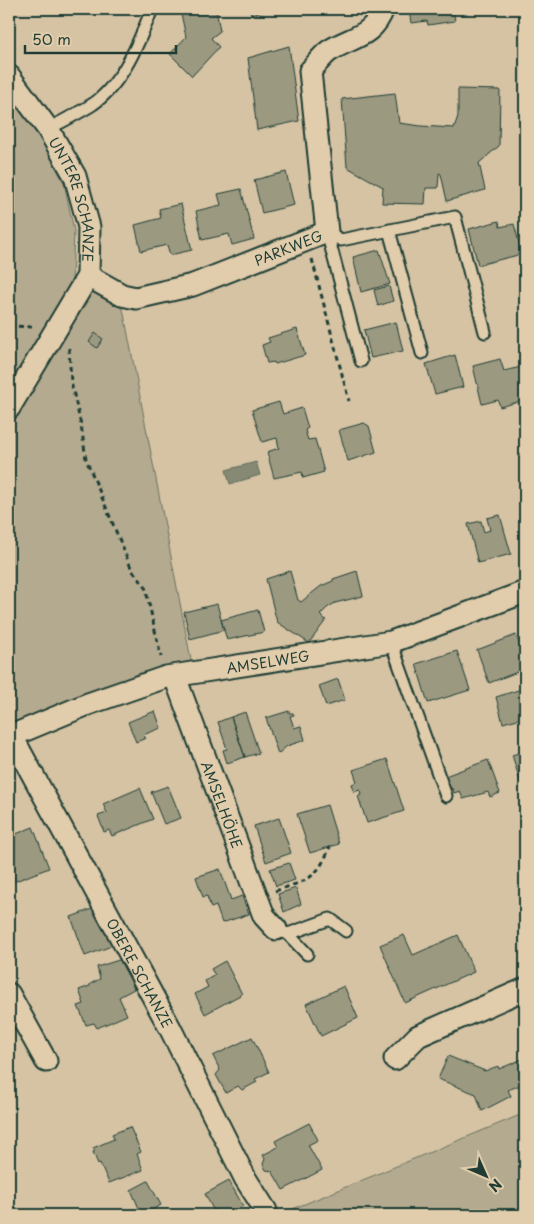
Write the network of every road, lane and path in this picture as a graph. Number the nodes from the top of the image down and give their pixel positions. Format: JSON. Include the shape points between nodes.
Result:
{"nodes":[{"id":1,"x":152,"y":9,"type":"edge"},
{"id":2,"x":383,"y":9,"type":"edge"},
{"id":3,"x":9,"y":76,"type":"edge"},
{"id":4,"x":48,"y":129,"type":"junction"},
{"id":5,"x":389,"y":230,"type":"junction"},
{"id":6,"x":327,"y":232,"type":"junction"},
{"id":7,"x":307,"y":242,"type":"junction"},
{"id":8,"x":88,"y":276,"type":"junction"},
{"id":9,"x":56,"y":329,"type":"junction"},
{"id":10,"x":485,"y":332,"type":"dead end"},
{"id":11,"x":422,"y":353,"type":"dead end"},
{"id":12,"x":361,"y":361,"type":"dead end"},
{"id":13,"x":350,"y":401,"type":"dead end"},
{"id":14,"x":9,"y":408,"type":"edge"},
{"id":15,"x":525,"y":592,"type":"edge"},
{"id":16,"x":391,"y":642,"type":"junction"},
{"id":17,"x":170,"y":677,"type":"junction"},
{"id":18,"x":10,"y":733,"type":"edge"},
{"id":19,"x":446,"y":796,"type":"dead end"},
{"id":20,"x":330,"y":847,"type":"dead end"},
{"id":21,"x":258,"y":897,"type":"junction"},
{"id":22,"x":346,"y":930,"type":"dead end"},
{"id":23,"x":282,"y":931,"type":"junction"},
{"id":24,"x":308,"y":954,"type":"dead end"},
{"id":25,"x":525,"y":989,"type":"edge"},
{"id":26,"x":9,"y":994,"type":"edge"},
{"id":27,"x":395,"y":1059,"type":"dead end"},
{"id":28,"x":46,"y":1061,"type":"dead end"},
{"id":29,"x":266,"y":1215,"type":"edge"}],
"edges":[{"from":1,"to":4,"type":"lane","via":[[117,80],[94,103]]},
{"from":2,"to":6,"type":"street","name":"PARKWEG","via":[[378,21],[360,36],[328,52],[310,71]]},
{"from":3,"to":4,"type":"street","name":"UNTERE SCHANZE"},
{"from":4,"to":8,"type":"street","name":"UNTERE SCHANZE","via":[[76,176],[89,227]]},
{"from":5,"to":6,"type":"lane","via":[[341,240]]},
{"from":5,"to":10,"type":"lane","via":[[455,217]]},
{"from":5,"to":11,"type":"lane"},
{"from":6,"to":7,"type":"street","name":"PARKWEG"},
{"from":6,"to":12,"type":"lane"},
{"from":7,"to":8,"type":"street","name":"PARKWEG","via":[[193,285],[136,298],[122,295]]},
{"from":7,"to":13,"type":"path"},
{"from":8,"to":9,"type":"street","name":"UNTERE SCHANZE"},
{"from":9,"to":14,"type":"street","name":"UNTERE SCHANZE"},
{"from":9,"to":17,"type":"path","via":[[69,346],[70,382],[86,459],[132,570],[145,586]]},
{"from":15,"to":16,"type":"street","name":"AMSELWEG"},
{"from":16,"to":17,"type":"street","name":"AMSELWEG"},
{"from":16,"to":19,"type":"lane"},
{"from":17,"to":18,"type":"street","name":"AMSELWEG"},
{"from":17,"to":21,"type":"street","name":"AMSELHÖHE"},
{"from":18,"to":29,"type":"street","name":"OBERE SCHANZE"},
{"from":20,"to":21,"type":"path","via":[[323,864],[310,879]]},
{"from":21,"to":23,"type":"street","name":"AMSELHÖHE","via":[[264,916]]},
{"from":22,"to":23,"type":"lane","via":[[330,919]]},
{"from":23,"to":24,"type":"lane"},
{"from":25,"to":27,"type":"street","via":[[418,1036]]},
{"from":26,"to":28,"type":"street"}]}
